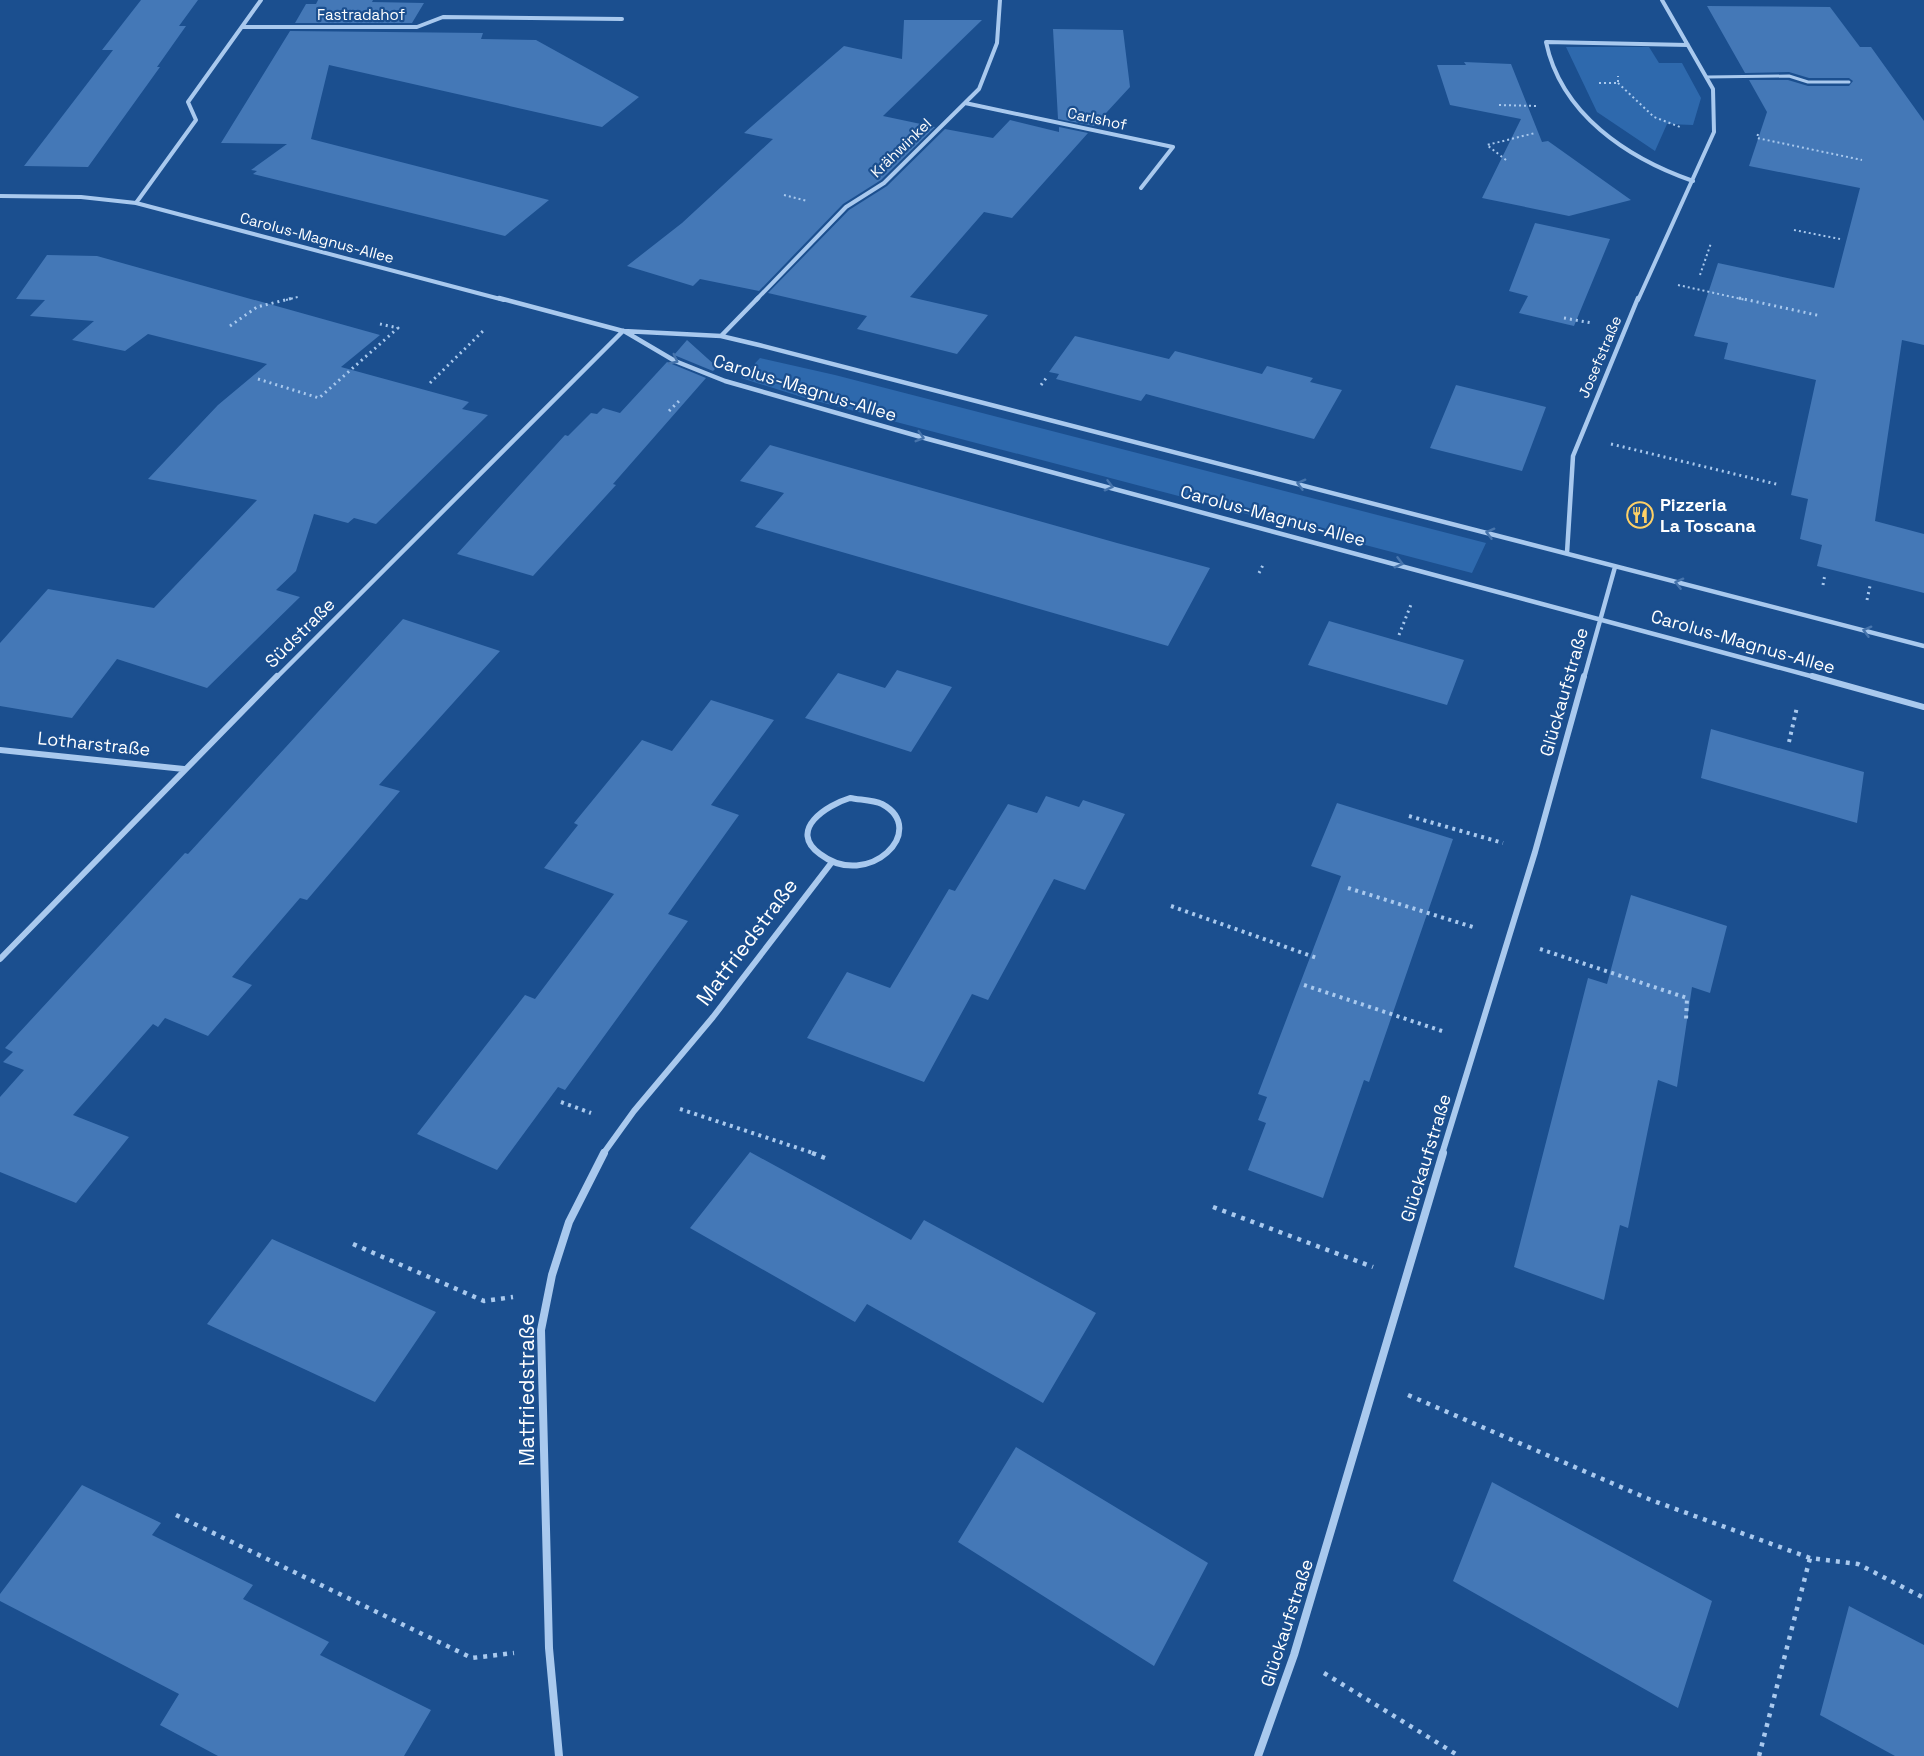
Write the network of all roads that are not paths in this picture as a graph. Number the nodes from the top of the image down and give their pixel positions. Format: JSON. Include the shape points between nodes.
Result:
{"nodes":[{"id":1,"x":261,"y":0,"type":"edge"},
{"id":2,"x":1000,"y":0,"type":"edge"},
{"id":3,"x":1662,"y":0,"type":"edge"},
{"id":4,"x":622,"y":19,"type":"dead end"},
{"id":5,"x":242,"y":27,"type":"junction"},
{"id":6,"x":1688,"y":45,"type":"junction"},
{"id":7,"x":1707,"y":77,"type":"junction"},
{"id":8,"x":1849,"y":82,"type":"dead end"},
{"id":9,"x":965,"y":103,"type":"junction"},
{"id":10,"x":1693,"y":181,"type":"junction"},
{"id":11,"x":1141,"y":188,"type":"dead end"},
{"id":12,"x":0,"y":196,"type":"edge"},
{"id":13,"x":136,"y":203,"type":"junction"},
{"id":14,"x":623,"y":331,"type":"junction"},
{"id":15,"x":721,"y":336,"type":"junction"},
{"id":16,"x":1567,"y":553,"type":"junction"},
{"id":17,"x":1616,"y":567,"type":"junction"},
{"id":18,"x":1600,"y":617,"type":"junction"},
{"id":19,"x":1924,"y":646,"type":"edge"},
{"id":20,"x":1924,"y":707,"type":"edge"},
{"id":21,"x":0,"y":750,"type":"edge"},
{"id":22,"x":184,"y":769,"type":"junction"},
{"id":23,"x":832,"y":862,"type":"junction"},
{"id":24,"x":0,"y":959,"type":"edge"},
{"id":25,"x":560,"y":1756,"type":"edge"},
{"id":26,"x":1258,"y":1756,"type":"edge"}],
"edges":[{"from":1,"to":5,"type":"street"},
{"from":2,"to":9,"type":"street","name":"Krähwinkel","via":[[997,43],[979,89]]},
{"from":3,"to":6,"type":"street","name":"Josefstraße"},
{"from":4,"to":5,"type":"street","name":"Fastradahof","via":[[443,17],[417,27]]},
{"from":5,"to":13,"type":"street","via":[[188,102],[196,120]]},
{"from":6,"to":7,"type":"street","name":"Josefstraße"},
{"from":6,"to":10,"type":"street","via":[[1546,42],[1562,89],[1576,109],[1639,158]]},
{"from":7,"to":8,"type":"lane","via":[[1789,76],[1808,82]]},
{"from":7,"to":10,"type":"street","name":"Josefstraße","via":[[1713,89],[1714,132]]},
{"from":9,"to":11,"type":"street","name":"Carlshof","via":[[1173,147]]},
{"from":9,"to":15,"type":"street","name":"Krähwinkel","via":[[884,183],[843,210]]},
{"from":10,"to":16,"type":"street","name":"Josefstraße","via":[[1647,278],[1573,456]]},
{"from":12,"to":13,"type":"street","name":"Carolus-Magnus-Allee","via":[[81,197]]},
{"from":13,"to":14,"type":"street","name":"Carolus-Magnus-Allee"},
{"from":14,"to":15,"type":"street","name":"Carolus-Magnus-Allee"},
{"from":14,"to":18,"type":"street","name":"Carolus-Magnus-Allee","one_way":true,"via":[[675,361],[724,381]]},
{"from":14,"to":22,"type":"street","name":"Südstraße"},
{"from":16,"to":15,"type":"street","name":"Carolus-Magnus-Allee","one_way":true},
{"from":16,"to":17,"type":"street","name":"Carolus-Magnus-Allee"},
{"from":17,"to":18,"type":"street","name":"Glückaufstraße"},
{"from":19,"to":17,"type":"street","name":"Carolus-Magnus-Allee","one_way":true},
{"from":18,"to":20,"type":"street","name":"Carolus-Magnus-Allee"},
{"from":18,"to":26,"type":"street","name":"Glückaufstraße","via":[[1535,852],[1404,1280],[1377,1382],[1294,1655]]},
{"from":21,"to":22,"type":"street","name":"Lotharstraße"},
{"from":22,"to":24,"type":"street","name":"Südstraße"},
{"from":23,"to":23,"type":"street","via":[[813,850],[808,837],[810,824],[819,811],[832,802],[850,798],[884,804],[895,814],[901,826],[899,840],[878,862],[860,866]]},
{"from":23,"to":25,"type":"street","name":"Matfriedstraße","via":[[645,1098],[598,1161],[572,1210],[541,1330],[549,1648]]}]}
